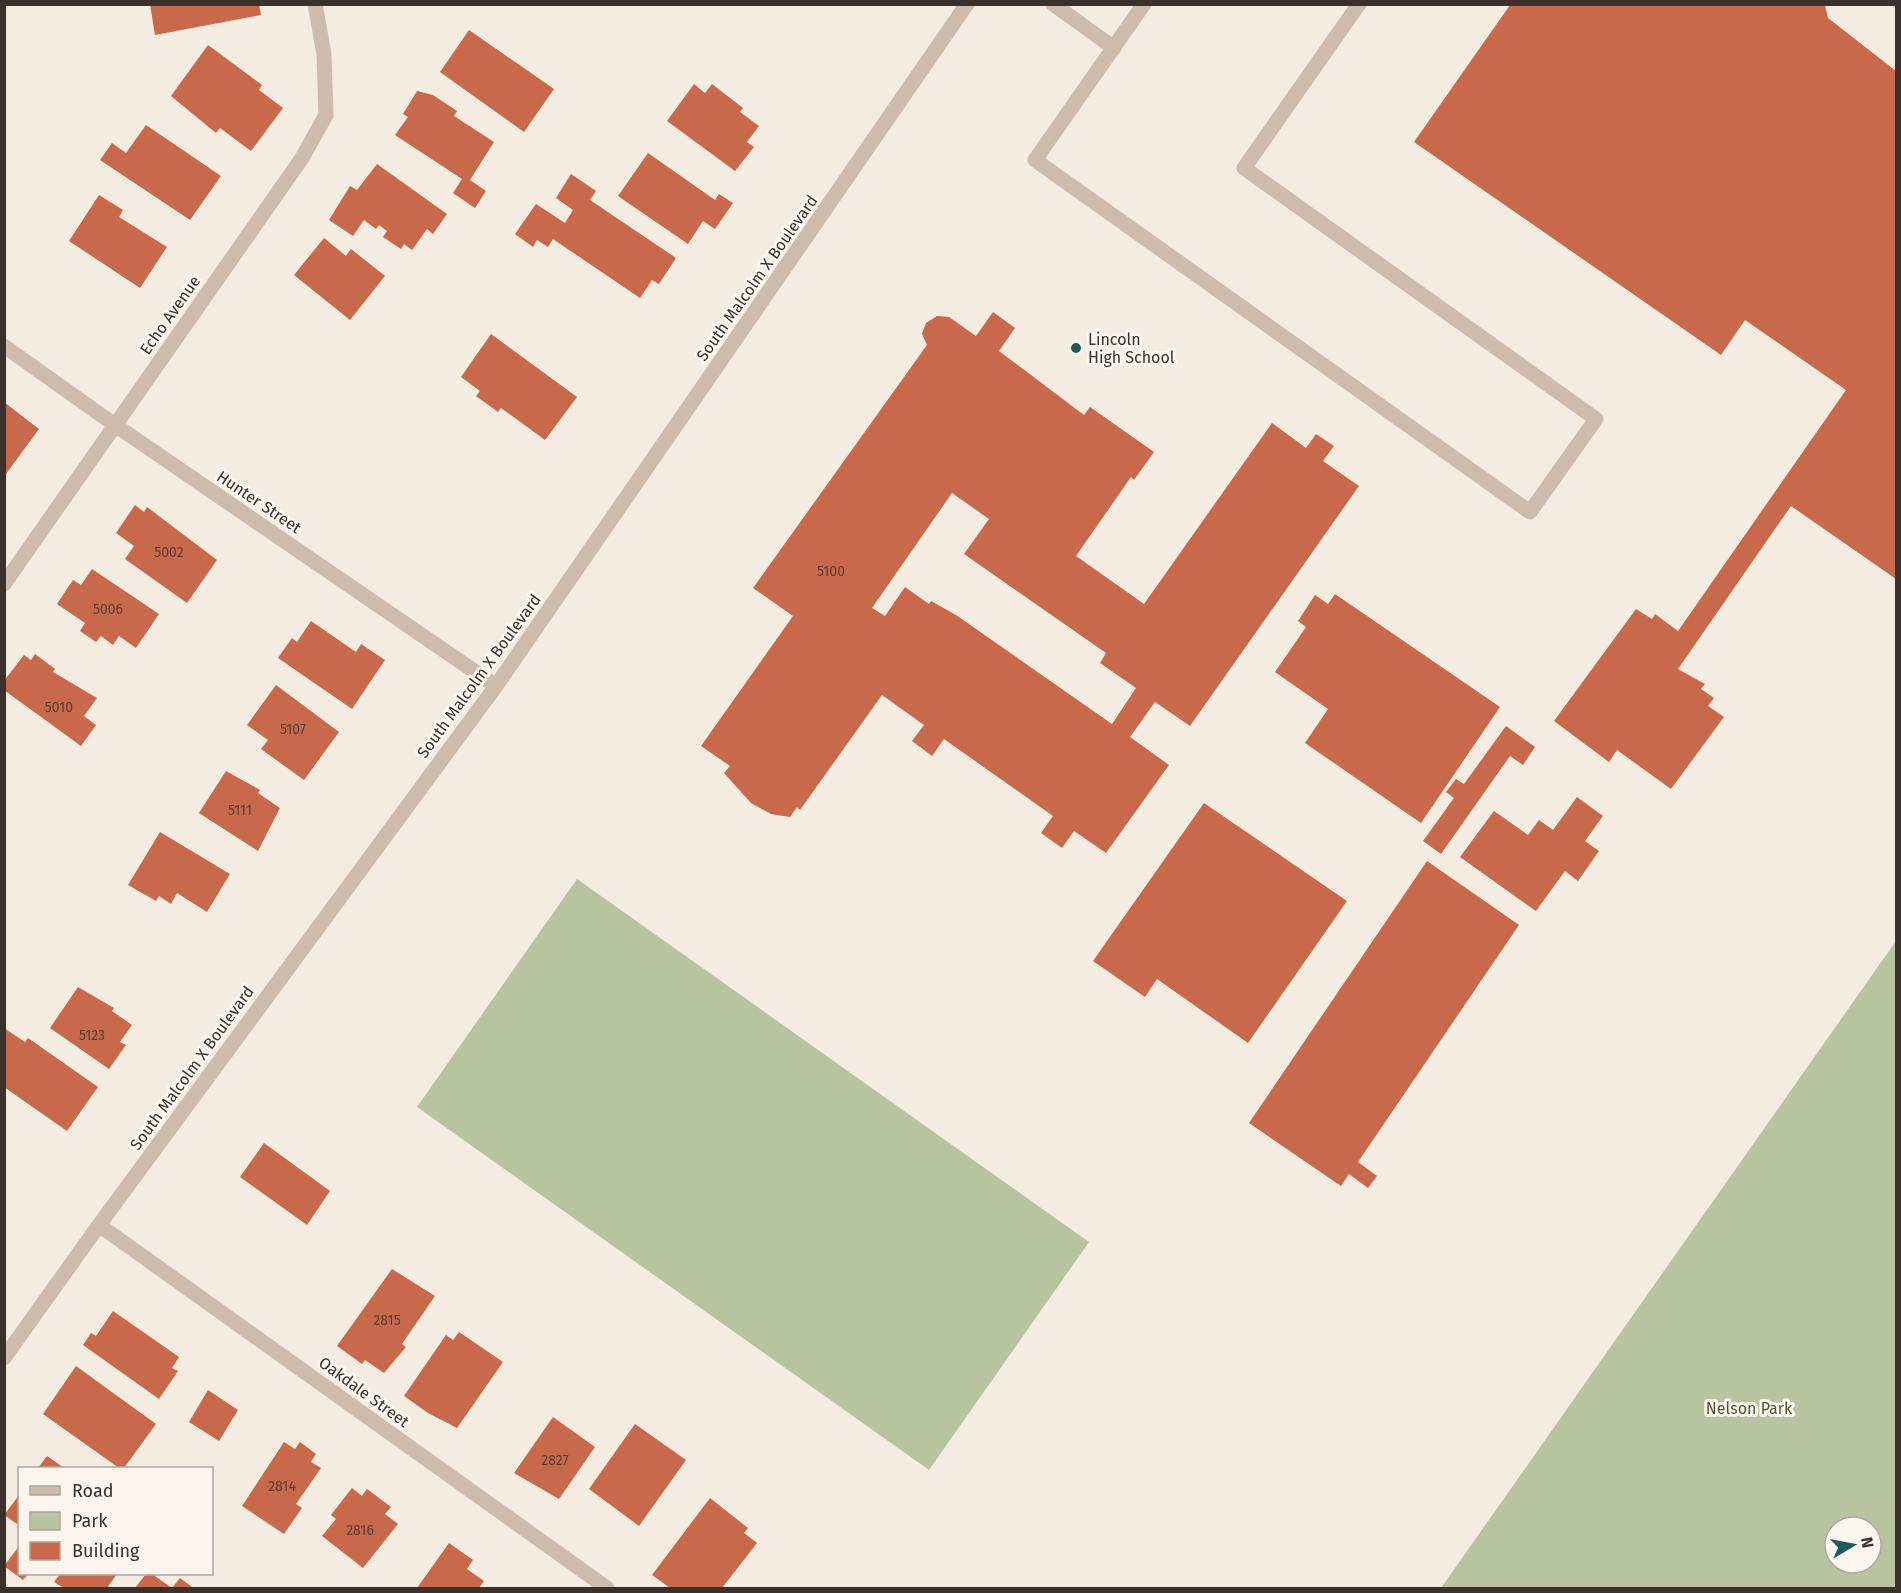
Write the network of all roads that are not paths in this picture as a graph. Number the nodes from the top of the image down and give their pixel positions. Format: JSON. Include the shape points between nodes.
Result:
{"nodes":[{"id":1,"x":315,"y":4,"type":"edge"},
{"id":2,"x":967,"y":4,"type":"edge"},
{"id":3,"x":1053,"y":4,"type":"edge"},
{"id":4,"x":1144,"y":4,"type":"edge"},
{"id":5,"x":1359,"y":4,"type":"edge"},
{"id":6,"x":1114,"y":48,"type":"junction"},
{"id":7,"x":4,"y":346,"type":"edge"},
{"id":8,"x":115,"y":425,"type":"junction"},
{"id":9,"x":4,"y":584,"type":"edge"},
{"id":10,"x":496,"y":686,"type":"junction"},
{"id":11,"x":99,"y":1225,"type":"junction"},
{"id":12,"x":4,"y":1358,"type":"edge"},
{"id":13,"x":608,"y":1588,"type":"edge"}],
"edges":[{"from":1,"to":8,"type":"street","name":"Echo Avenue","via":[[324,54],[326,116],[302,158]]},
{"from":2,"to":10,"type":"street","name":"South Malcolm X Boulevard"},
{"from":3,"to":6,"type":"street"},
{"from":4,"to":6,"type":"street"},
{"from":5,"to":6,"type":"street","via":[[1244,168],[1596,419],[1530,512],[1035,160]]},
{"from":7,"to":8,"type":"street","name":"Hunter Street"},
{"from":8,"to":9,"type":"street","name":"Echo Avenue"},
{"from":8,"to":10,"type":"street","name":"Hunter Street"},
{"from":10,"to":11,"type":"street","name":"South Malcolm X Boulevard"},
{"from":11,"to":12,"type":"street","name":"South Malcolm X Boulevard"},
{"from":11,"to":13,"type":"street","name":"Oakdale Street"}]}
